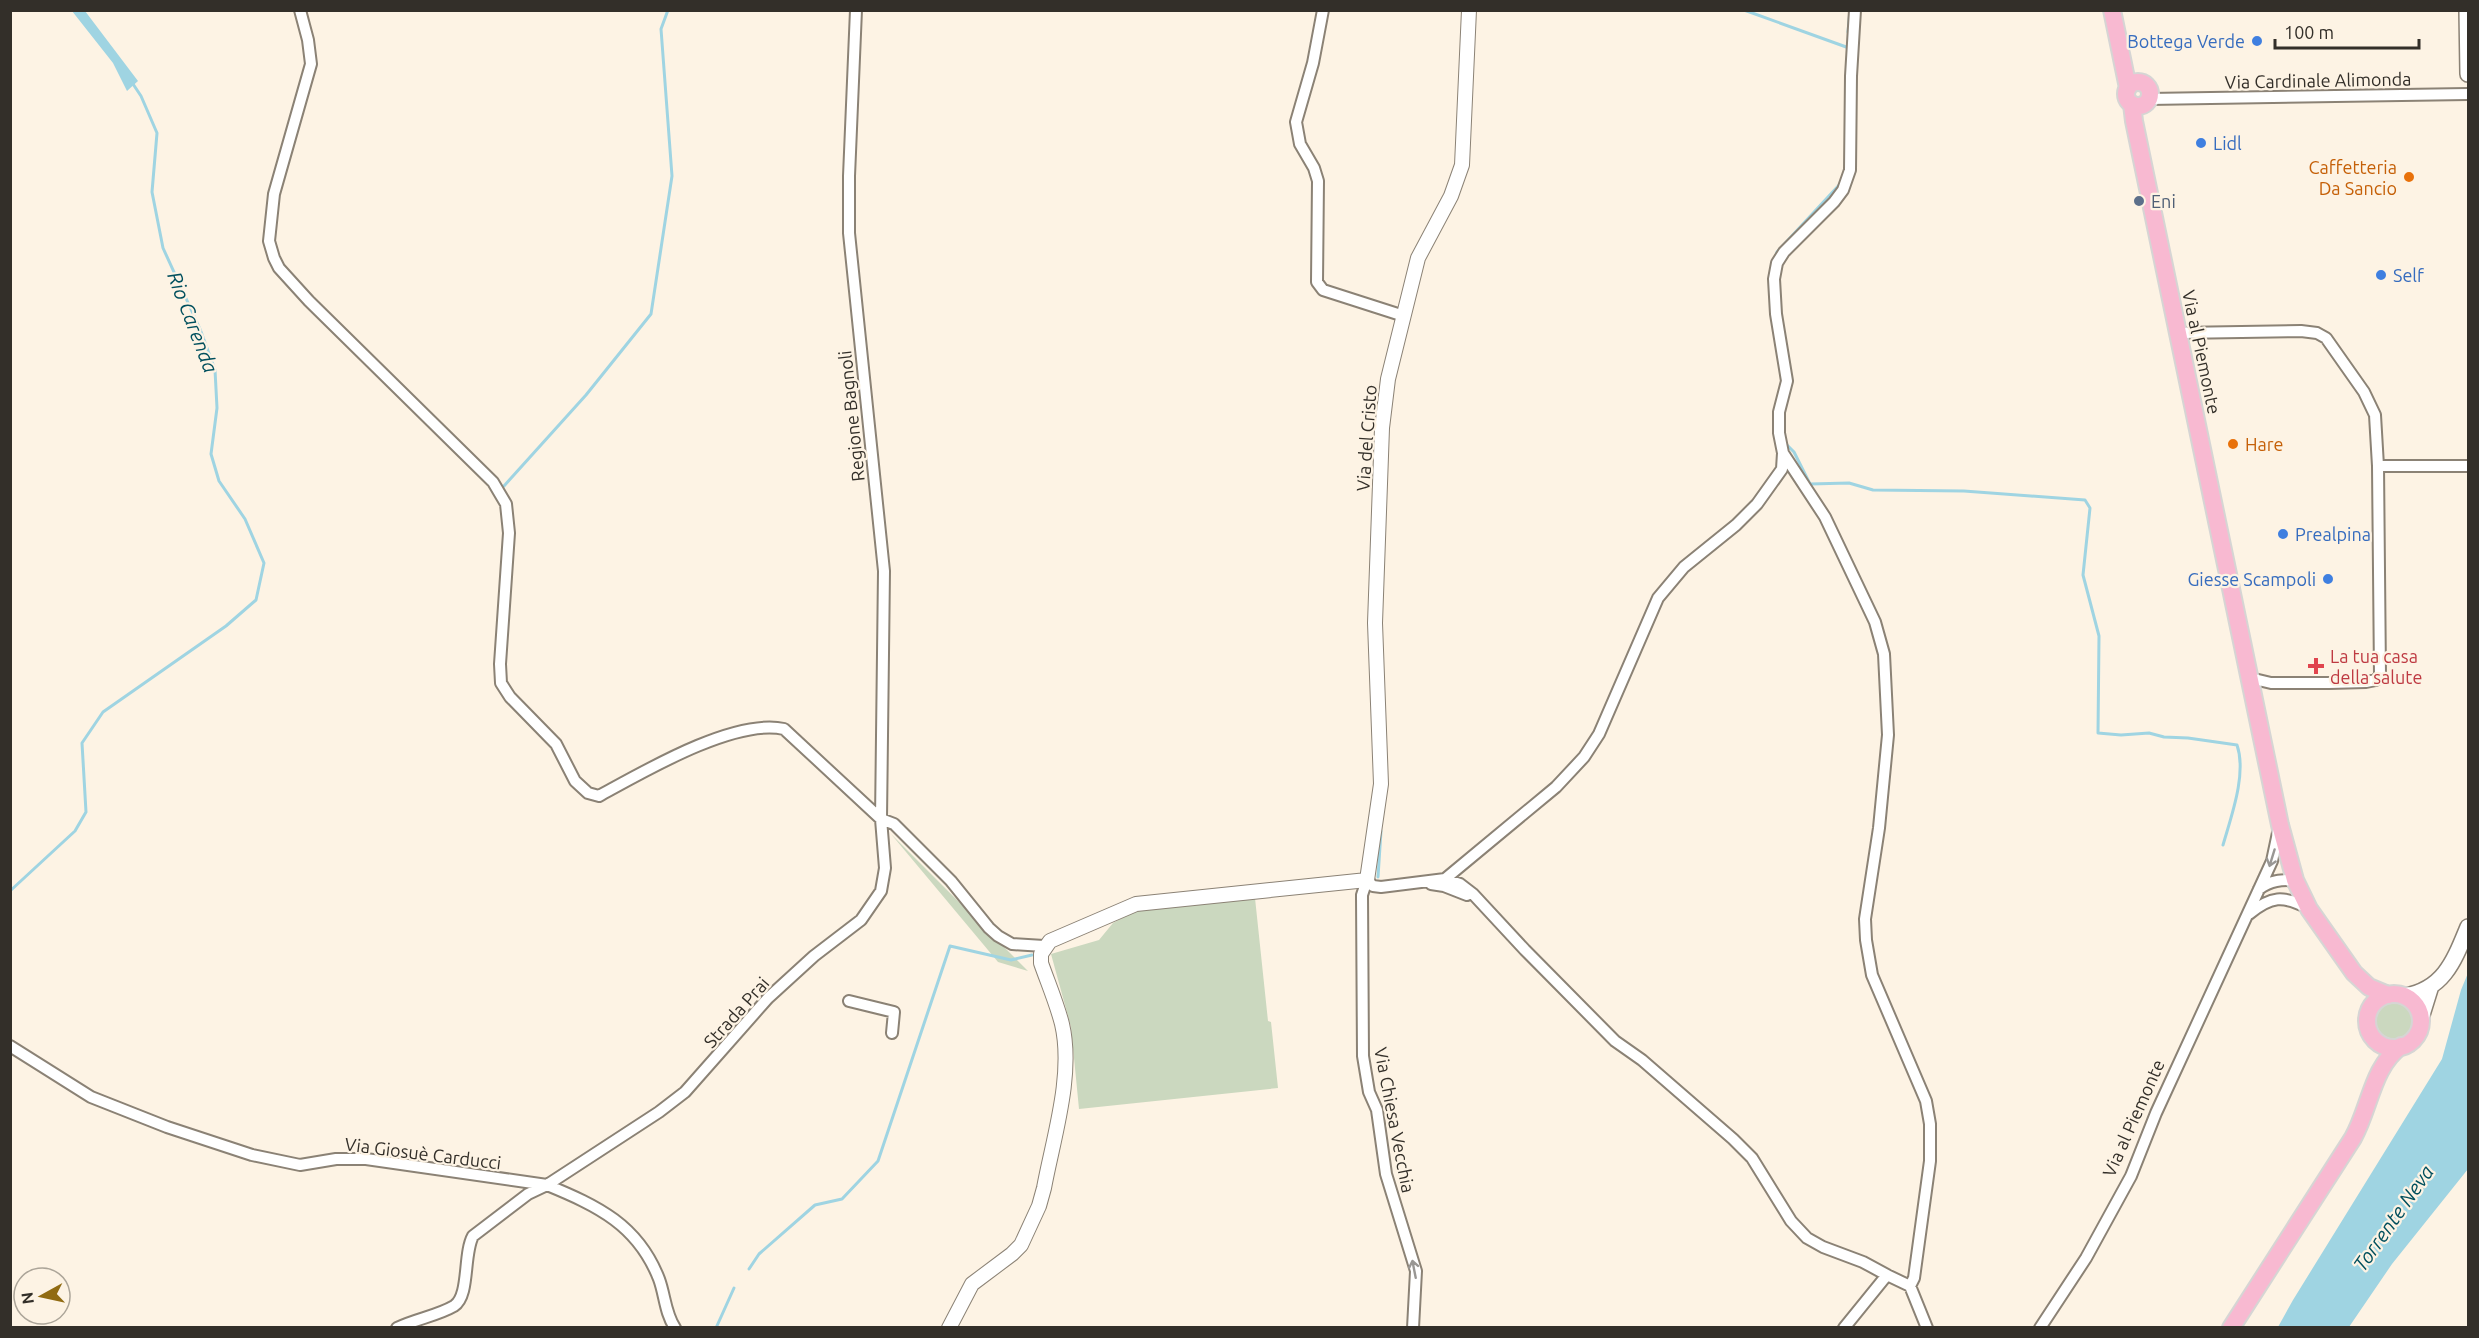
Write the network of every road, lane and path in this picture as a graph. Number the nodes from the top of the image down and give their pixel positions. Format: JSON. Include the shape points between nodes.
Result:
{"nodes":[{"id":1,"x":300,"y":10,"type":"edge"},
{"id":2,"x":856,"y":10,"type":"edge"},
{"id":3,"x":1323,"y":10,"type":"edge"},
{"id":4,"x":1469,"y":10,"type":"edge"},
{"id":5,"x":1855,"y":10,"type":"edge"},
{"id":6,"x":2112,"y":10,"type":"edge"},
{"id":7,"x":2467,"y":10,"type":"edge"},
{"id":8,"x":2469,"y":74,"type":"edge"},
{"id":9,"x":2469,"y":94,"type":"edge"},
{"id":10,"x":2140,"y":95,"type":"junction"},
{"id":11,"x":1404,"y":316,"type":"junction"},
{"id":12,"x":2179,"y":333,"type":"junction"},
{"id":13,"x":1783,"y":453,"type":"junction"},
{"id":14,"x":2378,"y":466,"type":"junction"},
{"id":15,"x":2469,"y":466,"type":"edge"},
{"id":16,"x":2250,"y":678,"type":"junction"},
{"id":17,"x":881,"y":819,"type":"junction"},
{"id":18,"x":2280,"y":825,"type":"junction"},
{"id":19,"x":1445,"y":879,"type":"junction"},
{"id":20,"x":1367,"y":880,"type":"junction"},
{"id":21,"x":2295,"y":880,"type":"junction"},
{"id":22,"x":1410,"y":884,"type":"junction"},
{"id":23,"x":2259,"y":889,"type":"junction"},
{"id":24,"x":1480,"y":902,"type":"junction"},
{"id":25,"x":2309,"y":909,"type":"junction"},
{"id":26,"x":2247,"y":916,"type":"junction"},
{"id":27,"x":2469,"y":927,"type":"edge"},
{"id":28,"x":1044,"y":946,"type":"junction"},
{"id":29,"x":2361,"y":980,"type":"junction"},
{"id":30,"x":2430,"y":989,"type":"junction"},
{"id":31,"x":2388,"y":995,"type":"junction"},
{"id":32,"x":2405,"y":996,"type":"junction"},
{"id":33,"x":849,"y":1001,"type":"dead end"},
{"id":34,"x":2370,"y":1010,"type":"junction"},
{"id":35,"x":2421,"y":1018,"type":"junction"},
{"id":36,"x":892,"y":1033,"type":"dead end"},
{"id":37,"x":2376,"y":1040,"type":"junction"},
{"id":38,"x":10,"y":1046,"type":"edge"},
{"id":39,"x":2401,"y":1046,"type":"junction"},
{"id":40,"x":2381,"y":1067,"type":"junction"},
{"id":41,"x":547,"y":1185,"type":"junction"},
{"id":42,"x":1887,"y":1275,"type":"junction"},
{"id":43,"x":1910,"y":1286,"type":"junction"},
{"id":44,"x":397,"y":1328,"type":"edge"},
{"id":45,"x":675,"y":1328,"type":"edge"},
{"id":46,"x":948,"y":1328,"type":"edge"},
{"id":47,"x":1413,"y":1328,"type":"edge"},
{"id":48,"x":1844,"y":1328,"type":"edge"},
{"id":49,"x":1927,"y":1328,"type":"edge"},
{"id":50,"x":2040,"y":1328,"type":"edge"},
{"id":51,"x":2231,"y":1328,"type":"edge"}],
"edges":[{"from":1,"to":17,"type":"street","via":[[311,64],[274,194],[271,249],[279,268],[309,301],[493,482],[506,504],[509,532],[500,664],[501,683],[510,697],[556,744],[575,781],[588,793],[599,796],[670,757],[768,725],[784,729]]},
{"from":2,"to":17,"type":"street","name":"Regione Bagnoli","via":[[849,234],[884,571]]},
{"from":3,"to":11,"type":"street","via":[[1296,122],[1300,144],[1318,181],[1317,282],[1323,290]]},
{"from":4,"to":11,"type":"street","name":"Via del Cristo","via":[[1462,165],[1451,196],[1418,258]]},
{"from":5,"to":13,"type":"street","via":[[1850,170],[1834,202],[1784,252],[1774,279],[1787,381],[1779,412]]},
{"from":6,"to":10,"type":"main road","name":"Via al Piemonte","via":[[2123,59]]},
{"from":7,"to":8,"type":"main road"},
{"from":9,"to":10,"type":"street","name":"Via Cardinale Alimonda","via":[[2168,98]]},
{"from":10,"to":12,"type":"main road","name":"Via al Piemonte","via":[[2137,134]]},
{"from":11,"to":20,"type":"street","name":"Via del Cristo","via":[[1388,379],[1382,428],[1376,623],[1381,784]]},
{"from":12,"to":14,"type":"street","via":[[2301,331],[2326,338],[2364,392],[2375,415]]},
{"from":12,"to":16,"type":"main road","name":"Via al Piemonte"},
{"from":13,"to":19,"type":"street","via":[[1782,469],[1757,504],[1684,567],[1658,598],[1599,734],[1571,772]]},
{"from":13,"to":43,"type":"street","via":[[1825,517],[1875,622],[1884,654],[1888,735],[1880,828],[1865,919],[1872,975],[1926,1101],[1930,1124],[1930,1161]]},
{"from":14,"to":15,"type":"street"},
{"from":14,"to":16,"type":"street","via":[[2380,675],[2366,682],[2329,683],[2271,683]]},
{"from":16,"to":18,"type":"main road","name":"Via al Piemonte"},
{"from":17,"to":28,"type":"street","via":[[894,824],[951,881],[998,936],[1012,944]]},
{"from":17,"to":41,"type":"street","name":"Strada Prai","via":[[885,868],[881,891],[861,920],[768,998],[685,1092]]},
{"from":18,"to":21,"type":"main road","name":"Via al Piemonte"},
{"from":18,"to":23,"type":"street","name":"Via al Piemonte","one_way":true,"via":[[2272,861]]},
{"from":19,"to":22,"type":"street"},
{"from":19,"to":24,"type":"street","via":[[1460,884]]},
{"from":20,"to":22,"type":"street","via":[[1381,888]]},
{"from":20,"to":28,"type":"street","via":[[1136,903]]},
{"from":47,"to":20,"type":"street","name":"Via Chiesa Vecchia","one_way":true,"via":[[1416,1271],[1386,1174],[1377,1110],[1369,1092],[1363,1056],[1362,895]]},
{"from":21,"to":23,"type":"street","via":[[2277,880]]},
{"from":21,"to":25,"type":"main road","name":"Via al Piemonte"},
{"from":22,"to":24,"type":"street","via":[[1444,886]]},
{"from":23,"to":26,"type":"street","name":"Via al Piemonte"},
{"from":24,"to":42,"type":"street","via":[[1615,1041],[1642,1060],[1752,1158],[1791,1221],[1807,1238]]},
{"from":25,"to":26,"type":"street","via":[[2279,899],[2262,903]]},
{"from":25,"to":29,"type":"main road","name":"Via al Piemonte"},
{"from":26,"to":50,"type":"street","name":"Via al Piemonte","via":[[2131,1176],[2086,1258]]},
{"from":27,"to":30,"type":"main road","via":[[2449,967]]},
{"from":28,"to":46,"type":"street","via":[[1041,963],[1062,1025],[1065,1056],[1065,1082],[1044,1188],[1021,1245],[972,1284]]},
{"from":29,"to":31,"type":"main road","name":"Via al Piemonte"},
{"from":29,"to":34,"type":"main road","name":"Via al Piemonte"},
{"from":30,"to":32,"type":"main road"},
{"from":30,"to":35,"type":"main road"},
{"from":31,"to":32,"type":"main road"},
{"from":31,"to":34,"type":"main road","via":[[2376,1001]]},
{"from":32,"to":35,"type":"main road","via":[[2415,1004]]},
{"from":33,"to":36,"type":"street","via":[[894,1012]]},
{"from":34,"to":37,"type":"main road","via":[[2368,1025]]},
{"from":35,"to":39,"type":"main road","via":[[2416,1036]]},
{"from":37,"to":39,"type":"main road","via":[[2389,1047]]},
{"from":37,"to":40,"type":"main road"},
{"from":38,"to":41,"type":"street","name":"Via Giosuè Carducci","via":[[91,1097],[252,1155],[300,1165],[366,1159]]},
{"from":39,"to":40,"type":"main road"},
{"from":40,"to":51,"type":"main road","via":[[2353,1138]]},
{"from":41,"to":44,"type":"street","name":"Strada Prai","via":[[528,1194],[473,1236],[468,1245],[460,1301]]},
{"from":41,"to":45,"type":"street","name":"Via Giosuè Carducci","via":[[606,1212],[625,1226],[647,1252]]},
{"from":42,"to":43,"type":"street"},
{"from":42,"to":48,"type":"street"},
{"from":43,"to":49,"type":"street"}]}
